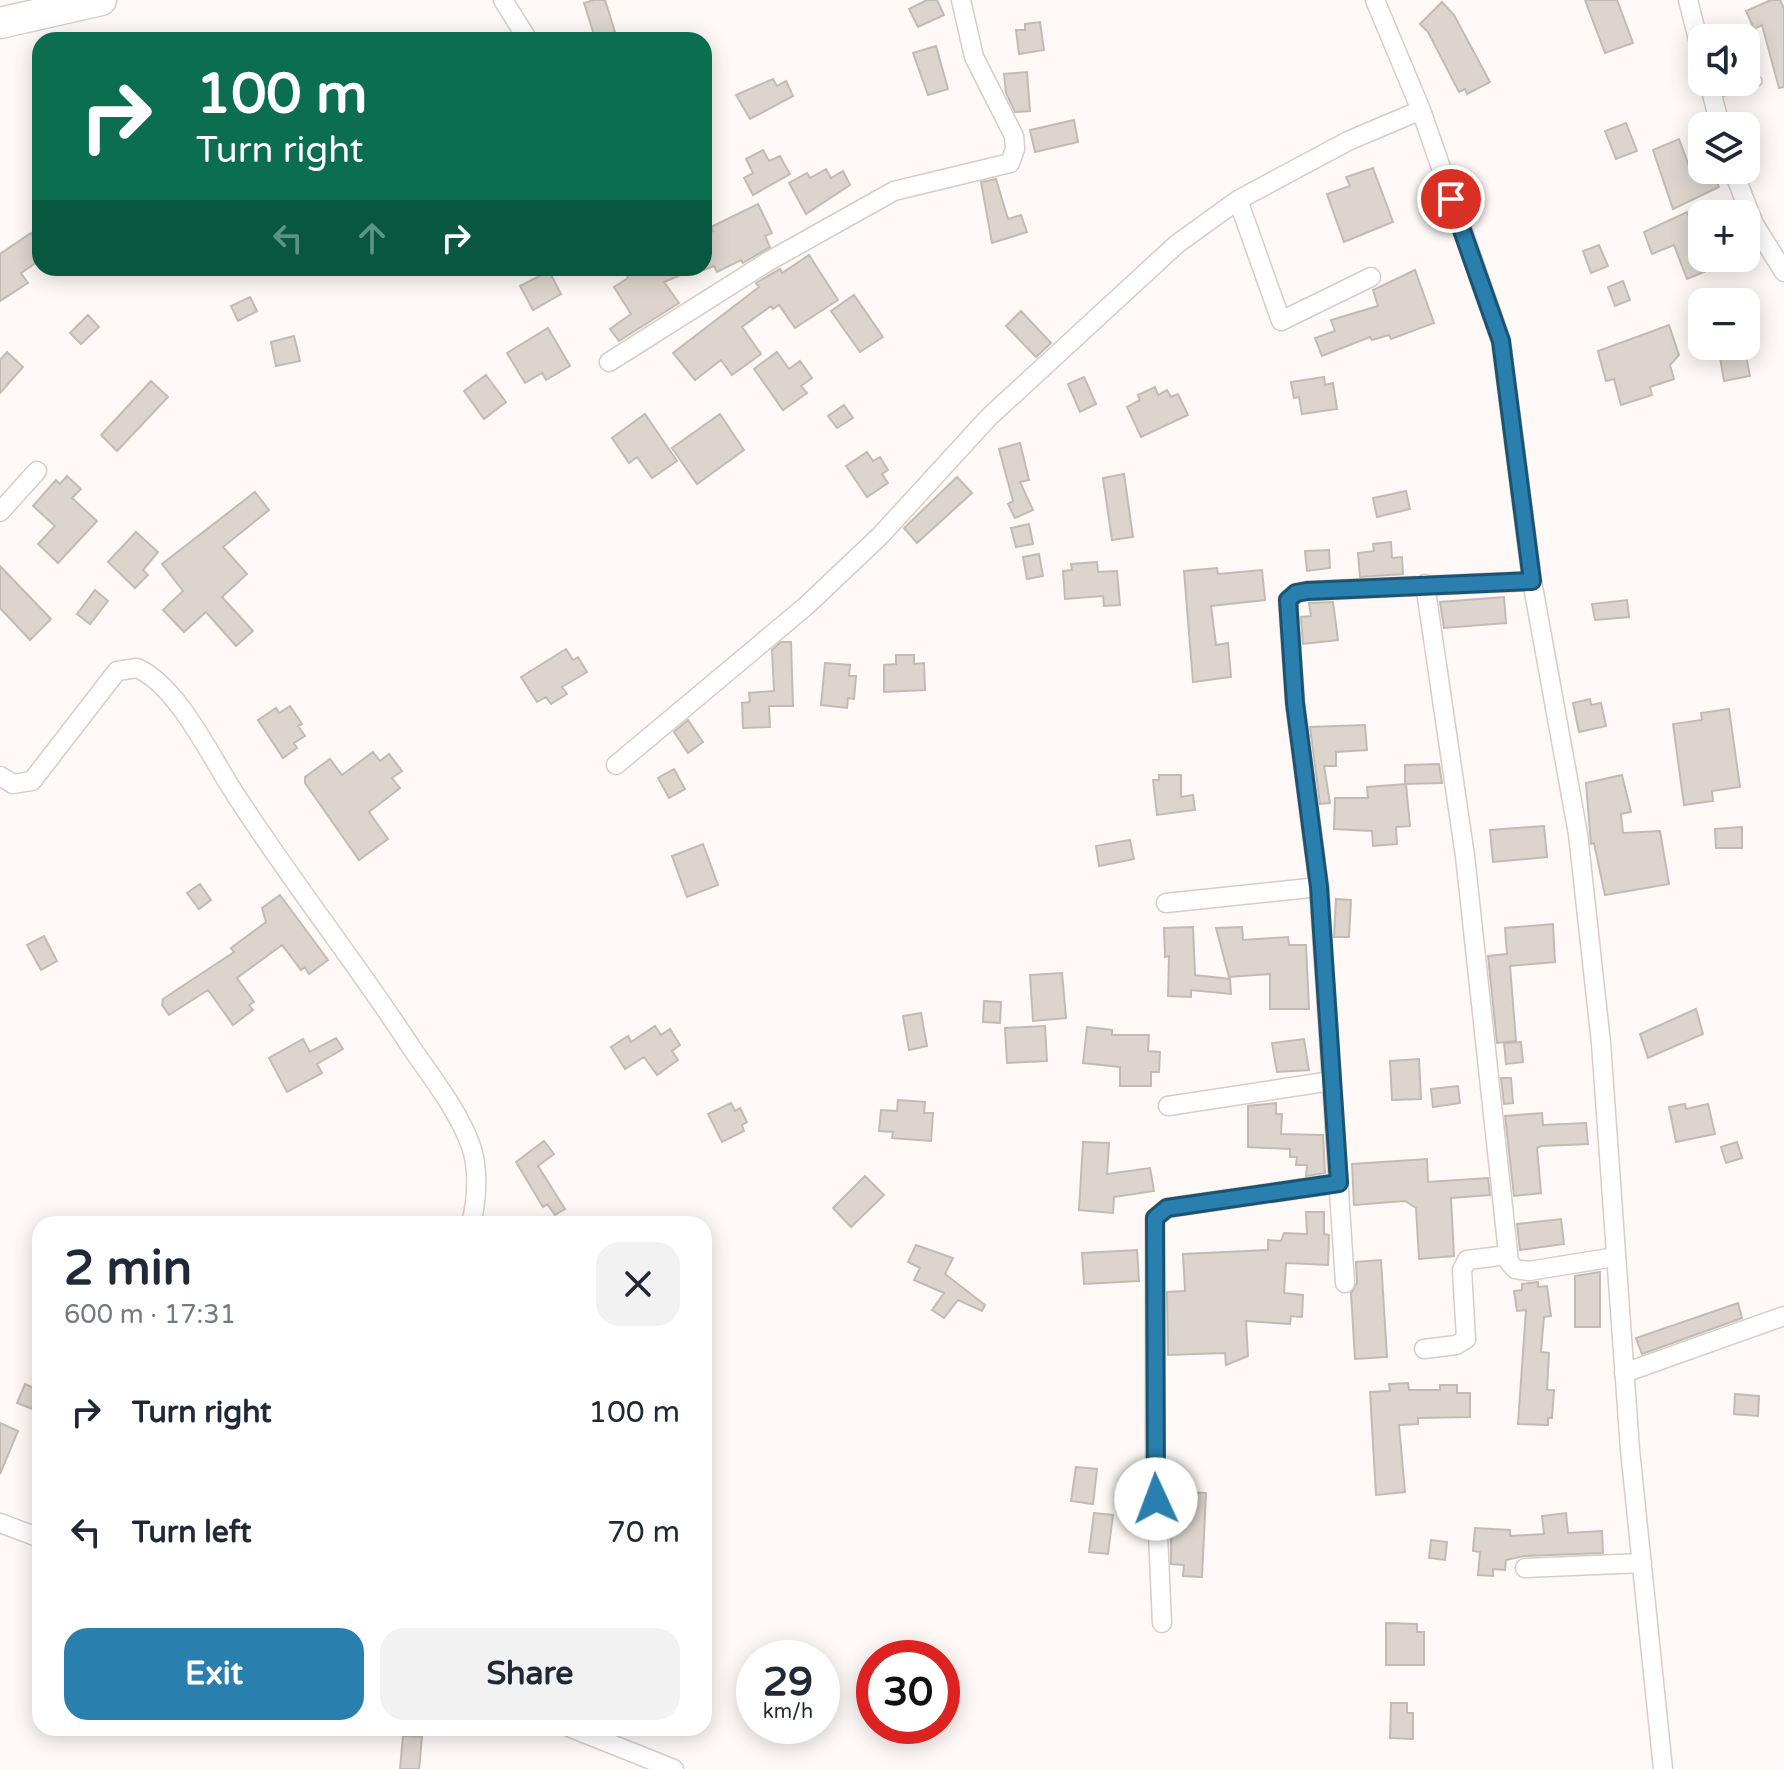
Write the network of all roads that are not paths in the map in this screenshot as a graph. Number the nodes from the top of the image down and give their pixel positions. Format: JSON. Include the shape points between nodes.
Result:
{"nodes":[{"id":1,"x":101,"y":0,"type":"edge"},
{"id":2,"x":503,"y":0,"type":"edge"},
{"id":3,"x":961,"y":0,"type":"edge"},
{"id":4,"x":1375,"y":0,"type":"edge"},
{"id":5,"x":1688,"y":0,"type":"edge"},
{"id":6,"x":0,"y":23,"type":"edge"},
{"id":7,"x":1694,"y":24,"type":"edge"},
{"id":8,"x":523,"y":32,"type":"edge"},
{"id":9,"x":1421,"y":110,"type":"junction"},
{"id":10,"x":1738,"y":184,"type":"edge"},
{"id":11,"x":1238,"y":200,"type":"junction"},
{"id":12,"x":1784,"y":272,"type":"edge"},
{"id":13,"x":1371,"y":277,"type":"dead end"},
{"id":14,"x":609,"y":362,"type":"dead end"},
{"id":15,"x":37,"y":471,"type":"dead end"},
{"id":16,"x":0,"y":512,"type":"edge"},
{"id":17,"x":1532,"y":581,"type":"junction"},
{"id":18,"x":1425,"y":584,"type":"junction"},
{"id":19,"x":616,"y":765,"type":"dead end"},
{"id":20,"x":0,"y":776,"type":"edge"},
{"id":21,"x":1319,"y":887,"type":"junction"},
{"id":22,"x":1166,"y":903,"type":"dead end"},
{"id":23,"x":1331,"y":1081,"type":"junction"},
{"id":24,"x":1168,"y":1106,"type":"dead end"},
{"id":25,"x":1339,"y":1183,"type":"junction"},
{"id":26,"x":472,"y":1216,"type":"edge"},
{"id":27,"x":1508,"y":1255,"type":"junction"},
{"id":28,"x":1615,"y":1257,"type":"junction"},
{"id":29,"x":1345,"y":1283,"type":"dead end"},
{"id":30,"x":1784,"y":1316,"type":"edge"},
{"id":31,"x":1424,"y":1349,"type":"dead end"},
{"id":32,"x":1624,"y":1373,"type":"junction"},
{"id":33,"x":0,"y":1523,"type":"edge"},
{"id":34,"x":32,"y":1535,"type":"edge"},
{"id":35,"x":1642,"y":1563,"type":"junction"},
{"id":36,"x":1525,"y":1568,"type":"dead end"},
{"id":37,"x":1162,"y":1623,"type":"dead end"},
{"id":38,"x":591,"y":1736,"type":"edge"},
{"id":39,"x":674,"y":1769,"type":"edge"},
{"id":40,"x":1663,"y":1769,"type":"edge"}],
"edges":[{"from":1,"to":6,"type":"highway"},
{"from":2,"to":8,"type":"street"},
{"from":3,"to":14,"type":"street","via":[[974,57],[1014,136],[1010,163],[894,191],[769,261]]},
{"from":4,"to":9,"type":"street"},
{"from":5,"to":7,"type":"street"},
{"from":9,"to":11,"type":"street","via":[[1348,141]]},
{"from":9,"to":17,"type":"street","via":[[1501,341]]},
{"from":10,"to":12,"type":"street","via":[[1754,224]]},
{"from":11,"to":13,"type":"street","via":[[1281,321]]},
{"from":11,"to":19,"type":"street","via":[[1154,264],[989,417],[880,536],[806,606]]},
{"from":15,"to":16,"type":"street"},
{"from":17,"to":18,"type":"street"},
{"from":17,"to":28,"type":"street","via":[[1578,834],[1601,1043]]},
{"from":18,"to":21,"type":"street","via":[[1307,591],[1288,600],[1295,703]]},
{"from":18,"to":27,"type":"street","via":[[1465,856]]},
{"from":20,"to":26,"type":"street","via":[[13,784],[32,781],[117,671],[137,668],[152,676],[189,720],[276,859],[459,1119],[472,1149],[476,1179]]},
{"from":21,"to":22,"type":"street"},
{"from":21,"to":23,"type":"street"},
{"from":23,"to":24,"type":"street"},
{"from":23,"to":25,"type":"street"},
{"from":25,"to":29,"type":"street"},
{"from":25,"to":37,"type":"street","via":[[1167,1208],[1155,1218],[1155,1468]]},
{"from":27,"to":28,"type":"street","via":[[1512,1268],[1529,1271]]},
{"from":27,"to":31,"type":"street","via":[[1467,1260],[1462,1270],[1466,1339]]},
{"from":28,"to":32,"type":"street"},
{"from":30,"to":32,"type":"street"},
{"from":32,"to":35,"type":"street"},
{"from":33,"to":34,"type":"street"},
{"from":35,"to":36,"type":"street"},
{"from":35,"to":40,"type":"street"},
{"from":38,"to":39,"type":"street"}]}
